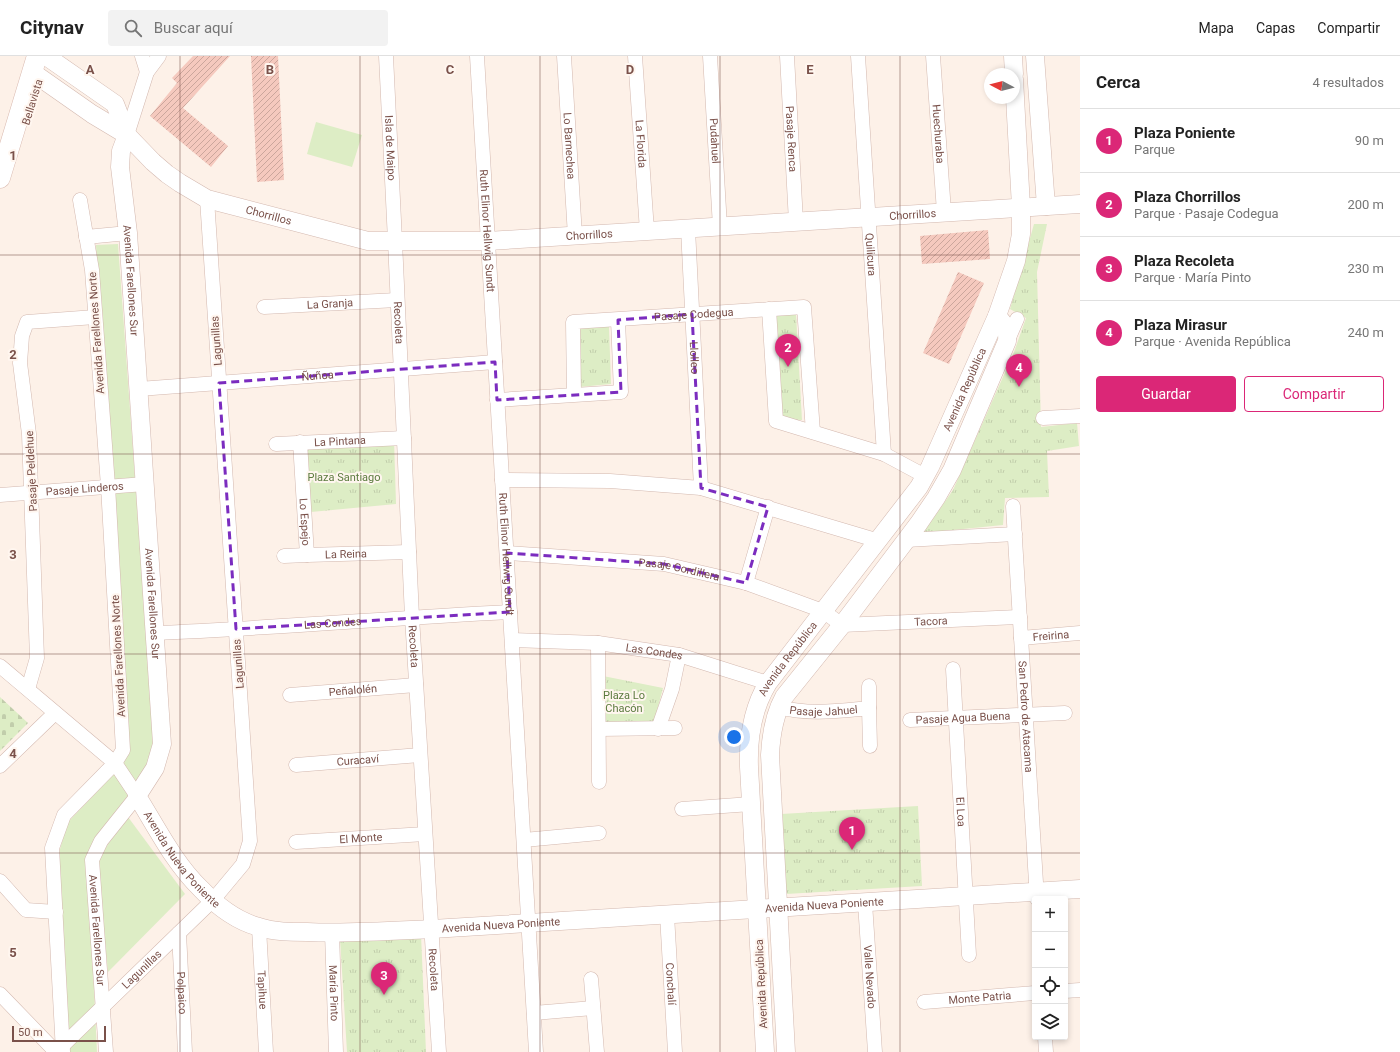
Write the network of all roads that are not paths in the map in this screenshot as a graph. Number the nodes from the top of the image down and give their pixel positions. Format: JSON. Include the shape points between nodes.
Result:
{"nodes":[{"id":1,"x":142,"y":56,"type":"edge"},
{"id":2,"x":159,"y":56,"type":"edge"},
{"id":3,"x":386,"y":56,"type":"edge"},
{"id":4,"x":477,"y":56,"type":"edge"},
{"id":5,"x":564,"y":56,"type":"edge"},
{"id":6,"x":635,"y":56,"type":"edge"},
{"id":7,"x":710,"y":56,"type":"edge"},
{"id":8,"x":787,"y":56,"type":"edge"},
{"id":9,"x":858,"y":56,"type":"edge"},
{"id":10,"x":934,"y":56,"type":"edge"},
{"id":11,"x":1013,"y":56,"type":"edge"},
{"id":12,"x":1035,"y":56,"type":"edge"},
{"id":13,"x":41,"y":62,"type":"edge"},
{"id":14,"x":1014,"y":68,"type":"edge"},
{"id":15,"x":147,"y":72,"type":"junction"},
{"id":16,"x":1015,"y":104,"type":"edge"},
{"id":17,"x":127,"y":136,"type":"junction"},
{"id":18,"x":2,"y":172,"type":"edge"},
{"id":19,"x":207,"y":199,"type":"junction"},
{"id":20,"x":80,"y":200,"type":"dead end"},
{"id":21,"x":1080,"y":204,"type":"edge"},
{"id":22,"x":1046,"y":206,"type":"junction"},
{"id":23,"x":1021,"y":208,"type":"junction"},
{"id":24,"x":944,"y":212,"type":"junction"},
{"id":25,"x":867,"y":217,"type":"junction"},
{"id":26,"x":796,"y":222,"type":"junction"},
{"id":27,"x":720,"y":227,"type":"junction"},
{"id":28,"x":688,"y":229,"type":"junction"},
{"id":29,"x":647,"y":231,"type":"junction"},
{"id":30,"x":128,"y":233,"type":"junction"},
{"id":31,"x":86,"y":236,"type":"junction"},
{"id":32,"x":575,"y":236,"type":"junction"},
{"id":33,"x":395,"y":240,"type":"junction"},
{"id":34,"x":488,"y":241,"type":"junction"},
{"id":35,"x":397,"y":300,"type":"junction"},
{"id":36,"x":264,"y":307,"type":"dead end"},
{"id":37,"x":769,"y":309,"type":"junction"},
{"id":38,"x":692,"y":314,"type":"junction"},
{"id":39,"x":997,"y":316,"type":"junction"},
{"id":40,"x":95,"y":317,"type":"junction"},
{"id":41,"x":1017,"y":319,"type":"dead end"},
{"id":42,"x":618,"y":320,"type":"junction"},
{"id":43,"x":1006,"y":344,"type":"junction"},
{"id":44,"x":495,"y":362,"type":"junction"},
{"id":45,"x":401,"y":370,"type":"junction"},
{"id":46,"x":219,"y":383,"type":"junction"},
{"id":47,"x":139,"y":389,"type":"junction"},
{"id":48,"x":574,"y":394,"type":"junction"},
{"id":49,"x":962,"y":395,"type":"junction"},
{"id":50,"x":497,"y":400,"type":"junction"},
{"id":51,"x":978,"y":409,"type":"junction"},
{"id":52,"x":1080,"y":416,"type":"edge"},
{"id":53,"x":1043,"y":418,"type":"dead end"},
{"id":54,"x":813,"y":432,"type":"junction"},
{"id":55,"x":404,"y":438,"type":"junction"},
{"id":56,"x":300,"y":442,"type":"junction"},
{"id":57,"x":276,"y":444,"type":"dead end"},
{"id":58,"x":884,"y":454,"type":"junction"},
{"id":59,"x":925,"y":476,"type":"junction"},
{"id":60,"x":502,"y":480,"type":"junction"},
{"id":61,"x":145,"y":484,"type":"junction"},
{"id":62,"x":108,"y":486,"type":"junction"},
{"id":63,"x":701,"y":488,"type":"junction"},
{"id":64,"x":32,"y":492,"type":"junction"},
{"id":65,"x":0,"y":495,"type":"edge"},
{"id":66,"x":1013,"y":506,"type":"dead end"},
{"id":67,"x":768,"y":507,"type":"junction"},
{"id":68,"x":1015,"y":534,"type":"junction"},
{"id":69,"x":906,"y":540,"type":"junction"},
{"id":70,"x":879,"y":541,"type":"junction"},
{"id":71,"x":409,"y":552,"type":"junction"},
{"id":72,"x":507,"y":553,"type":"junction"},
{"id":73,"x":307,"y":554,"type":"junction"},
{"id":74,"x":284,"y":556,"type":"dead end"},
{"id":75,"x":746,"y":583,"type":"junction"},
{"id":76,"x":823,"y":611,"type":"junction"},
{"id":77,"x":510,"y":612,"type":"junction"},
{"id":78,"x":412,"y":617,"type":"junction"},
{"id":79,"x":1020,"y":617,"type":"junction"},
{"id":80,"x":842,"y":625,"type":"junction"},
{"id":81,"x":236,"y":629,"type":"junction"},
{"id":82,"x":156,"y":633,"type":"junction"},
{"id":83,"x":1080,"y":633,"type":"edge"},
{"id":84,"x":1021,"y":638,"type":"junction"},
{"id":85,"x":512,"y":640,"type":"junction"},
{"id":86,"x":598,"y":643,"type":"junction"},
{"id":87,"x":680,"y":655,"type":"junction"},
{"id":88,"x":0,"y":666,"type":"edge"},
{"id":89,"x":953,"y":669,"type":"dead end"},
{"id":90,"x":768,"y":683,"type":"junction"},
{"id":91,"x":416,"y":685,"type":"junction"},
{"id":92,"x":869,"y":686,"type":"dead end"},
{"id":93,"x":28,"y":689,"type":"junction"},
{"id":94,"x":290,"y":695,"type":"dead end"},
{"id":95,"x":778,"y":707,"type":"junction"},
{"id":96,"x":869,"y":708,"type":"junction"},
{"id":97,"x":54,"y":713,"type":"junction"},
{"id":98,"x":1065,"y":713,"type":"dead end"},
{"id":99,"x":1026,"y":715,"type":"junction"},
{"id":100,"x":955,"y":717,"type":"junction"},
{"id":101,"x":910,"y":720,"type":"dead end"},
{"id":102,"x":675,"y":728,"type":"dead end"},
{"id":103,"x":599,"y":729,"type":"junction"},
{"id":104,"x":658,"y":729,"type":"junction"},
{"id":105,"x":870,"y":746,"type":"dead end"},
{"id":106,"x":420,"y":755,"type":"junction"},
{"id":107,"x":115,"y":763,"type":"junction"},
{"id":108,"x":296,"y":765,"type":"dead end"},
{"id":109,"x":0,"y":766,"type":"edge"},
{"id":110,"x":600,"y":782,"type":"dead end"},
{"id":111,"x":137,"y":796,"type":"junction"},
{"id":112,"x":751,"y":804,"type":"junction"},
{"id":113,"x":682,"y":809,"type":"dead end"},
{"id":114,"x":600,"y":833,"type":"dead end"},
{"id":115,"x":426,"y":834,"type":"junction"},
{"id":116,"x":524,"y":840,"type":"junction"},
{"id":117,"x":296,"y":842,"type":"dead end"},
{"id":118,"x":0,"y":881,"type":"edge"},
{"id":119,"x":1080,"y":889,"type":"edge"},
{"id":120,"x":966,"y":896,"type":"junction"},
{"id":121,"x":1032,"y":896,"type":"edge"},
{"id":122,"x":1037,"y":896,"type":"edge"},
{"id":123,"x":213,"y":900,"type":"junction"},
{"id":124,"x":865,"y":902,"type":"junction"},
{"id":125,"x":778,"y":908,"type":"junction"},
{"id":126,"x":756,"y":909,"type":"junction"},
{"id":127,"x":56,"y":912,"type":"junction"},
{"id":128,"x":667,"y":915,"type":"junction"},
{"id":129,"x":529,"y":923,"type":"junction"},
{"id":130,"x":259,"y":928,"type":"junction"},
{"id":131,"x":432,"y":929,"type":"junction"},
{"id":132,"x":178,"y":933,"type":"junction"},
{"id":133,"x":332,"y":933,"type":"junction"},
{"id":134,"x":969,"y":955,"type":"dead end"},
{"id":135,"x":590,"y":979,"type":"dead end"},
{"id":136,"x":1080,"y":990,"type":"edge"},
{"id":137,"x":1068,"y":991,"type":"edge"},
{"id":138,"x":1032,"y":993,"type":"edge"},
{"id":139,"x":0,"y":994,"type":"edge"},
{"id":140,"x":924,"y":1002,"type":"dead end"},
{"id":141,"x":104,"y":1006,"type":"junction"},
{"id":142,"x":593,"y":1008,"type":"junction"},
{"id":143,"x":534,"y":1013,"type":"junction"},
{"id":144,"x":1045,"y":1040,"type":"edge"},
{"id":145,"x":60,"y":1050,"type":"edge"},
{"id":146,"x":106,"y":1052,"type":"edge"},
{"id":147,"x":186,"y":1052,"type":"edge"},
{"id":148,"x":266,"y":1052,"type":"edge"},
{"id":149,"x":336,"y":1052,"type":"edge"},
{"id":150,"x":439,"y":1052,"type":"edge"},
{"id":151,"x":536,"y":1052,"type":"edge"},
{"id":152,"x":596,"y":1052,"type":"edge"},
{"id":153,"x":675,"y":1052,"type":"edge"},
{"id":154,"x":765,"y":1052,"type":"edge"},
{"id":155,"x":786,"y":1052,"type":"edge"},
{"id":156,"x":875,"y":1052,"type":"edge"},
{"id":157,"x":1046,"y":1052,"type":"edge"}],
"edges":[{"from":1,"to":15,"type":"street"},
{"from":2,"to":15,"type":"street"},
{"from":3,"to":33,"type":"street","name":"Isla de Maipo"},
{"from":4,"to":34,"type":"street","name":"Ruth Elinor Hellwig Sundt"},
{"from":5,"to":32,"type":"street","name":"Lo Barnechea"},
{"from":6,"to":29,"type":"street","name":"La Florida"},
{"from":7,"to":27,"type":"street","name":"Pudahuel"},
{"from":8,"to":26,"type":"street","name":"Pasaje Renca"},
{"from":9,"to":25,"type":"street","name":"Quilicura"},
{"from":10,"to":24,"type":"street","name":"Huechuraba"},
{"from":11,"to":14,"type":"street"},
{"from":12,"to":22,"type":"street"},
{"from":13,"to":17,"type":"street","name":"Chorrillos","via":[[92,114]]},
{"from":13,"to":18,"type":"main road","name":"Bellavista"},
{"from":15,"to":17,"type":"street"},
{"from":16,"to":23,"type":"street","name":"Avenida República"},
{"from":17,"to":19,"type":"street","name":"Chorrillos","via":[[167,174]]},
{"from":17,"to":30,"type":"street","name":"Avenida Farellones Sur","via":[[121,151],[120,167]]},
{"from":19,"to":33,"type":"street","name":"Chorrillos","via":[[368,241]]},
{"from":19,"to":46,"type":"street","name":"Lagunillas"},
{"from":20,"to":31,"type":"street","name":"Avenida Farellones Norte"},
{"from":21,"to":22,"type":"street","name":"Chorrillos"},
{"from":22,"to":23,"type":"street","name":"Chorrillos"},
{"from":23,"to":24,"type":"street","name":"Chorrillos"},
{"from":23,"to":39,"type":"street","name":"Avenida República","via":[[1021,234],[1016,261]]},
{"from":24,"to":25,"type":"street","name":"Chorrillos"},
{"from":25,"to":26,"type":"street","name":"Chorrillos"},
{"from":25,"to":58,"type":"street","name":"Quilicura"},
{"from":26,"to":27,"type":"street","name":"Chorrillos"},
{"from":27,"to":28,"type":"street","name":"Chorrillos"},
{"from":28,"to":29,"type":"street","name":"Chorrillos"},
{"from":28,"to":38,"type":"street","name":"Llolleo"},
{"from":29,"to":32,"type":"street","name":"Chorrillos"},
{"from":30,"to":31,"type":"street"},
{"from":30,"to":47,"type":"street","name":"Avenida Farellones Sur"},
{"from":31,"to":40,"type":"street","name":"Avenida Farellones Norte","via":[[92,270]]},
{"from":32,"to":34,"type":"street","name":"Chorrillos"},
{"from":33,"to":34,"type":"street","name":"Chorrillos"},
{"from":33,"to":35,"type":"street","name":"Recoleta"},
{"from":34,"to":44,"type":"street","name":"Ruth Elinor Hellwig Sundt"},
{"from":35,"to":36,"type":"street","name":"La Granja"},
{"from":35,"to":45,"type":"street","name":"Recoleta"},
{"from":37,"to":38,"type":"street","name":"Pasaje Codegua"},
{"from":37,"to":54,"type":"street","via":[[776,421]]},
{"from":37,"to":54,"type":"street","name":"Pasaje Codegua","via":[[804,307]]},
{"from":38,"to":42,"type":"street","name":"Pasaje Codegua"},
{"from":38,"to":63,"type":"street","name":"Llolleo"},
{"from":39,"to":43,"type":"street","name":"Avenida República","via":[[1007,330]]},
{"from":39,"to":49,"type":"street","name":"Avenida República"},
{"from":40,"to":62,"type":"street","name":"Avenida Farellones Norte"},
{"from":40,"to":64,"type":"street","name":"Pasaje Peldehue","via":[[27,322],[22,336],[20,363],[29,434]]},
{"from":41,"to":43,"type":"street","name":"Avenida República"},
{"from":42,"to":48,"type":"street","name":"Pasaje Codegua","via":[[573,322]]},
{"from":42,"to":48,"type":"street","via":[[621,392]]},
{"from":43,"to":51,"type":"street","name":"Avenida República"},
{"from":44,"to":45,"type":"street","name":"Ñuñoa"},
{"from":44,"to":50,"type":"street","name":"Ruth Elinor Hellwig Sundt"},
{"from":45,"to":46,"type":"street","name":"Ñuñoa"},
{"from":45,"to":55,"type":"street","name":"Recoleta"},
{"from":46,"to":47,"type":"street","name":"Ñuñoa"},
{"from":46,"to":81,"type":"street","name":"Lagunillas"},
{"from":47,"to":61,"type":"street","name":"Avenida Farellones Sur"},
{"from":48,"to":50,"type":"street"},
{"from":49,"to":51,"type":"street"},
{"from":49,"to":59,"type":"street","name":"Avenida República"},
{"from":50,"to":60,"type":"street","name":"Ruth Elinor Hellwig Sundt"},
{"from":51,"to":69,"type":"street","name":"Avenida República","via":[[952,470]]},
{"from":52,"to":53,"type":"street"},
{"from":54,"to":58,"type":"street"},
{"from":55,"to":56,"type":"street","name":"La Pintana"},
{"from":55,"to":71,"type":"street","name":"Recoleta"},
{"from":56,"to":57,"type":"street","name":"La Pintana"},
{"from":56,"to":73,"type":"street","name":"Lo Espejo"},
{"from":58,"to":59,"type":"street"},
{"from":59,"to":70,"type":"street","name":"Avenida República"},
{"from":60,"to":63,"type":"street","via":[[610,481]]},
{"from":60,"to":72,"type":"street","name":"Ruth Elinor Hellwig Sundt"},
{"from":61,"to":62,"type":"street","name":"Pasaje Linderos"},
{"from":61,"to":82,"type":"street","name":"Avenida Farellones Sur"},
{"from":62,"to":64,"type":"street","name":"Pasaje Linderos"},
{"from":62,"to":107,"type":"street","name":"Avenida Farellones Norte","via":[[123,750]]},
{"from":63,"to":67,"type":"street"},
{"from":64,"to":65,"type":"street","name":"Pasaje Linderos"},
{"from":64,"to":93,"type":"street","name":"Pasaje Peldehue","via":[[37,658]]},
{"from":66,"to":68,"type":"street","name":"San Pedro de Atacama"},
{"from":67,"to":70,"type":"street"},
{"from":67,"to":75,"type":"street"},
{"from":68,"to":69,"type":"street"},
{"from":68,"to":79,"type":"street","name":"San Pedro de Atacama"},
{"from":69,"to":80,"type":"street","name":"Avenida República"},
{"from":70,"to":76,"type":"street","name":"Avenida República"},
{"from":71,"to":73,"type":"street","name":"La Reina"},
{"from":71,"to":78,"type":"street","name":"Recoleta"},
{"from":72,"to":75,"type":"street","name":"Pasaje Cordillera","via":[[664,564]]},
{"from":72,"to":77,"type":"street","name":"Ruth Elinor Hellwig Sundt"},
{"from":73,"to":74,"type":"street","name":"La Reina"},
{"from":75,"to":76,"type":"street","name":"Pasaje Cordillera"},
{"from":76,"to":80,"type":"street","name":"Pasaje Cordillera"},
{"from":76,"to":90,"type":"street","name":"Avenida República"},
{"from":77,"to":78,"type":"street","name":"Las Condes"},
{"from":77,"to":85,"type":"street","name":"Ruth Elinor Hellwig Sundt"},
{"from":78,"to":81,"type":"street","name":"Las Condes"},
{"from":78,"to":91,"type":"street","name":"Recoleta"},
{"from":79,"to":80,"type":"street","name":"Tacora"},
{"from":79,"to":84,"type":"street","name":"San Pedro de Atacama"},
{"from":80,"to":95,"type":"street","name":"Avenida República"},
{"from":81,"to":82,"type":"street","name":"Las Condes"},
{"from":81,"to":123,"type":"street","name":"Lagunillas","via":[[250,841],[243,864]]},
{"from":82,"to":111,"type":"street","name":"Avenida Farellones Sur","via":[[162,744],[155,768]]},
{"from":83,"to":84,"type":"street","name":"Freirina"},
{"from":84,"to":99,"type":"street","name":"San Pedro de Atacama"},
{"from":85,"to":86,"type":"street","name":"Las Condes"},
{"from":85,"to":116,"type":"street","name":"Ruth Elinor Hellwig Sundt"},
{"from":86,"to":87,"type":"street","name":"Las Condes"},
{"from":86,"to":103,"type":"street"},
{"from":87,"to":90,"type":"street","name":"Las Condes"},
{"from":87,"to":104,"type":"street","via":[[672,690]]},
{"from":88,"to":93,"type":"street","name":"Avenida Nueva Poniente"},
{"from":89,"to":100,"type":"street","name":"El Loa"},
{"from":90,"to":112,"type":"street","name":"Avenida República","via":[[756,706],[750,734],[748,749]]},
{"from":91,"to":94,"type":"street","name":"Peñalolén"},
{"from":91,"to":106,"type":"street","name":"Recoleta"},
{"from":92,"to":96,"type":"street","name":"Pasaje Jahuel"},
{"from":93,"to":97,"type":"street","name":"Avenida Nueva Poniente"},
{"from":95,"to":96,"type":"street","name":"Pasaje Jahuel","via":[[800,712]]},
{"from":95,"to":125,"type":"street","name":"Avenida República","via":[[770,755]]},
{"from":96,"to":105,"type":"street","name":"Pasaje Jahuel"},
{"from":97,"to":107,"type":"street","name":"Avenida Nueva Poniente"},
{"from":97,"to":109,"type":"street"},
{"from":98,"to":99,"type":"street","name":"Pasaje Agua Buena"},
{"from":99,"to":100,"type":"street","name":"Pasaje Agua Buena"},
{"from":99,"to":122,"type":"street","name":"San Pedro de Atacama"},
{"from":100,"to":101,"type":"street","name":"Pasaje Agua Buena"},
{"from":100,"to":120,"type":"street","name":"El Loa"},
{"from":102,"to":104,"type":"street"},
{"from":103,"to":104,"type":"street"},
{"from":103,"to":110,"type":"street"},
{"from":106,"to":108,"type":"street","name":"Curacaví"},
{"from":106,"to":115,"type":"street","name":"Recoleta"},
{"from":107,"to":111,"type":"street","name":"Avenida Nueva Poniente"},
{"from":107,"to":127,"type":"street","name":"Avenida Farellones Norte","via":[[64,815],[52,848]]},
{"from":111,"to":123,"type":"street","name":"Avenida Nueva Poniente","via":[[186,873]]},
{"from":111,"to":141,"type":"street","name":"Avenida Farellones Sur","via":[[101,841],[92,860]]},
{"from":112,"to":113,"type":"street"},
{"from":112,"to":126,"type":"street","name":"Avenida República"},
{"from":114,"to":116,"type":"street"},
{"from":115,"to":117,"type":"street","name":"El Monte"},
{"from":115,"to":131,"type":"street","name":"Recoleta"},
{"from":116,"to":129,"type":"street","name":"Ruth Elinor Hellwig Sundt"},
{"from":118,"to":127,"type":"street","via":[[26,910]]},
{"from":119,"to":122,"type":"street","name":"Avenida Nueva Poniente"},
{"from":120,"to":121,"type":"street","name":"Avenida Nueva Poniente"},
{"from":120,"to":124,"type":"street","name":"Avenida Nueva Poniente"},
{"from":120,"to":134,"type":"street","name":"El Loa"},
{"from":123,"to":130,"type":"street","name":"Avenida Nueva Poniente"},
{"from":123,"to":132,"type":"street","name":"Lagunillas"},
{"from":124,"to":125,"type":"street","name":"Avenida Nueva Poniente"},
{"from":124,"to":156,"type":"street","name":"Valle Nevado"},
{"from":125,"to":126,"type":"street","name":"Avenida Nueva Poniente"},
{"from":125,"to":155,"type":"street","name":"Avenida República"},
{"from":126,"to":128,"type":"street","name":"Avenida Nueva Poniente"},
{"from":126,"to":154,"type":"street","name":"Avenida República"},
{"from":127,"to":145,"type":"street","name":"Avenida Farellones Norte"},
{"from":128,"to":129,"type":"street","name":"Avenida Nueva Poniente"},
{"from":128,"to":153,"type":"street","name":"Conchalí"},
{"from":129,"to":131,"type":"street","name":"Avenida Nueva Poniente"},
{"from":129,"to":143,"type":"street","name":"Ruth Elinor Hellwig Sundt"},
{"from":130,"to":133,"type":"street","name":"Avenida Nueva Poniente"},
{"from":130,"to":148,"type":"street","name":"Tapihue"},
{"from":131,"to":133,"type":"street","name":"Avenida Nueva Poniente"},
{"from":131,"to":150,"type":"street","name":"Recoleta"},
{"from":132,"to":141,"type":"street","name":"Lagunillas"},
{"from":132,"to":147,"type":"street","name":"Polpaico"},
{"from":133,"to":149,"type":"street","name":"María Pinto"},
{"from":135,"to":142,"type":"street"},
{"from":136,"to":137,"type":"street"},
{"from":138,"to":140,"type":"street","name":"Monte Patria"},
{"from":139,"to":145,"type":"street"},
{"from":141,"to":145,"type":"street","name":"Lagunillas"},
{"from":141,"to":146,"type":"street","name":"Avenida Farellones Sur"},
{"from":142,"to":143,"type":"street"},
{"from":142,"to":152,"type":"street"},
{"from":143,"to":151,"type":"street","name":"Ruth Elinor Hellwig Sundt"},
{"from":144,"to":157,"type":"street"}]}
